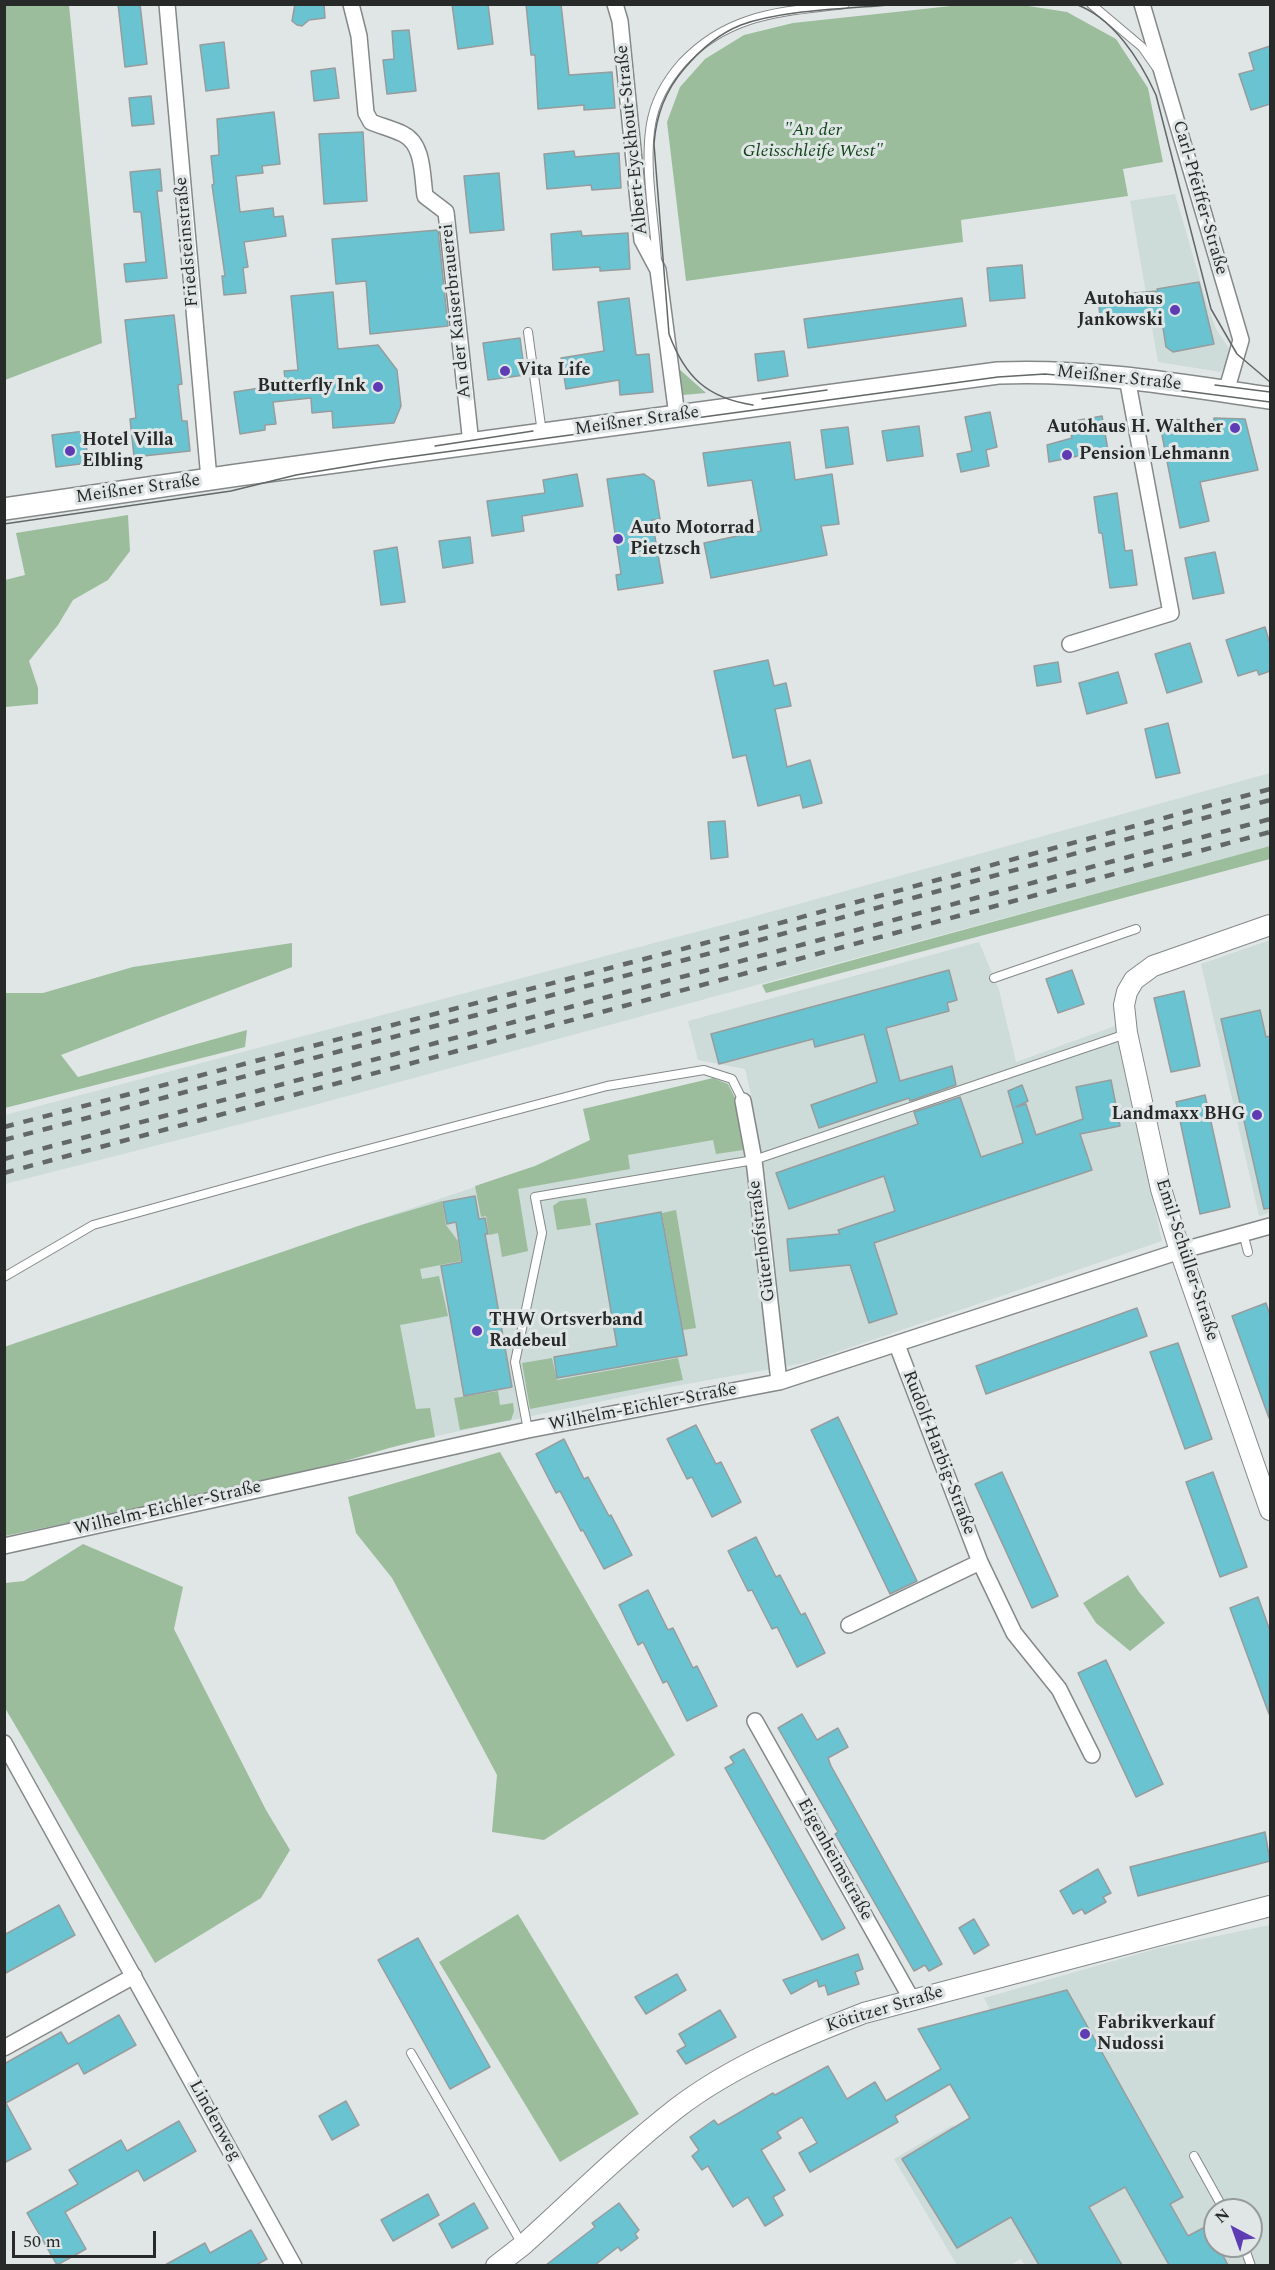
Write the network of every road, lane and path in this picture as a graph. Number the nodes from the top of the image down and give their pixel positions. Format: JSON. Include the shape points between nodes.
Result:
{"nodes":[{"id":1,"x":167,"y":4,"type":"edge"},
{"id":2,"x":351,"y":4,"type":"edge"},
{"id":3,"x":615,"y":4,"type":"edge"},
{"id":4,"x":845,"y":4,"type":"edge"},
{"id":5,"x":1091,"y":4,"type":"edge"},
{"id":6,"x":1142,"y":4,"type":"edge"},
{"id":7,"x":1164,"y":78,"type":"junction"},
{"id":8,"x":658,"y":270,"type":"junction"},
{"id":9,"x":528,"y":332,"type":"dead end"},
{"id":10,"x":1127,"y":378,"type":"junction"},
{"id":11,"x":1226,"y":392,"type":"junction"},
{"id":12,"x":1270,"y":398,"type":"edge"},
{"id":13,"x":677,"y":416,"type":"junction"},
{"id":14,"x":542,"y":435,"type":"junction"},
{"id":15,"x":471,"y":444,"type":"junction"},
{"id":16,"x":209,"y":479,"type":"junction"},
{"id":17,"x":4,"y":509,"type":"edge"},
{"id":18,"x":1070,"y":644,"type":"dead end"},
{"id":19,"x":1270,"y":928,"type":"edge"},
{"id":20,"x":1136,"y":929,"type":"dead end"},
{"id":21,"x":994,"y":978,"type":"dead end"},
{"id":22,"x":1127,"y":1033,"type":"junction"},
{"id":23,"x":742,"y":1101,"type":"joint"},
{"id":24,"x":754,"y":1160,"type":"junction"},
{"id":25,"x":1270,"y":1226,"type":"edge"},
{"id":26,"x":1244,"y":1233,"type":"junction"},
{"id":27,"x":1180,"y":1251,"type":"junction"},
{"id":28,"x":1248,"y":1252,"type":"dead end"},
{"id":29,"x":4,"y":1277,"type":"edge"},
{"id":30,"x":897,"y":1345,"type":"junction"},
{"id":31,"x":779,"y":1382,"type":"junction"},
{"id":32,"x":528,"y":1430,"type":"junction"},
{"id":33,"x":1270,"y":1510,"type":"edge"},
{"id":34,"x":4,"y":1546,"type":"edge"},
{"id":35,"x":980,"y":1562,"type":"junction"},
{"id":36,"x":849,"y":1625,"type":"dead end"},
{"id":37,"x":755,"y":1720,"type":"dead end"},
{"id":38,"x":6,"y":1751,"type":"edge"},
{"id":39,"x":1092,"y":1755,"type":"dead end"},
{"id":40,"x":1270,"y":1906,"type":"edge"},
{"id":41,"x":134,"y":1976,"type":"junction"},
{"id":42,"x":912,"y":2000,"type":"junction"},
{"id":43,"x":4,"y":2048,"type":"edge"},
{"id":44,"x":411,"y":2053,"type":"dead end"},
{"id":45,"x":1194,"y":2156,"type":"dead end"},
{"id":46,"x":1217,"y":2198,"type":"edge"},
{"id":47,"x":523,"y":2245,"type":"junction"},
{"id":48,"x":294,"y":2265,"type":"edge"},
{"id":49,"x":496,"y":2265,"type":"edge"}],
"edges":[{"from":1,"to":16,"type":"street","name":"Friedsteinstraße"},
{"from":2,"to":15,"type":"street","name":"An der Kaiserbrauerei","via":[[359,36],[366,113],[371,122],[411,139],[418,148],[425,196],[446,212]]},
{"from":3,"to":8,"type":"street","name":"Albert-Eyckhout-Straße","via":[[620,21],[642,240]]},
{"from":4,"to":8,"type":"lane","via":[[773,13],[736,23],[707,39],[669,78],[657,103],[649,146]]},
{"from":5,"to":7,"type":"lane","via":[[1142,47]]},
{"from":6,"to":7,"type":"street","name":"Carl-Pfeiffer-Straße"},
{"from":7,"to":11,"type":"street","name":"Carl-Pfeiffer-Straße","via":[[1241,340]]},
{"from":8,"to":13,"type":"street","name":"Albert-Eyckhout-Straße"},
{"from":9,"to":14,"type":"lane"},
{"from":10,"to":11,"type":"main road","name":"Meißner Straße"},
{"from":10,"to":13,"type":"main road","name":"Meißner Straße","via":[[1043,371],[998,373]]},
{"from":10,"to":18,"type":"street","via":[[1171,613]]},
{"from":11,"to":12,"type":"main road","name":"Meißner Straße"},
{"from":13,"to":14,"type":"main road","name":"Meißner Straße"},
{"from":14,"to":15,"type":"main road","name":"Meißner Straße"},
{"from":15,"to":16,"type":"main road","name":"Meißner Straße"},
{"from":16,"to":17,"type":"main road","name":"Meißner Straße"},
{"from":19,"to":22,"type":"street","name":"Emil-Schüller-Straße","via":[[1152,966],[1126,992]]},
{"from":20,"to":21,"type":"lane"},
{"from":22,"to":24,"type":"lane"},
{"from":22,"to":27,"type":"street","name":"Emil-Schüller-Straße","via":[[1161,1189]]},
{"from":23,"to":24,"type":"street","name":"Güterhofstraße"},
{"from":23,"to":29,"type":"lane","via":[[732,1079],[704,1070],[607,1086],[93,1225]]},
{"from":24,"to":31,"type":"street","name":"Güterhofstraße"},
{"from":24,"to":32,"type":"lane","via":[[536,1197],[542,1233],[514,1362]]},
{"from":25,"to":26,"type":"street","name":"Wilhelm-Eichler-Straße"},
{"from":26,"to":27,"type":"street","name":"Wilhelm-Eichler-Straße"},
{"from":26,"to":28,"type":"lane"},
{"from":27,"to":30,"type":"street","name":"Wilhelm-Eichler-Straße"},
{"from":27,"to":33,"type":"street","name":"Emil-Schüller-Straße"},
{"from":30,"to":31,"type":"street","name":"Wilhelm-Eichler-Straße"},
{"from":30,"to":35,"type":"street","name":"Rudolf-Harbig-Straße"},
{"from":31,"to":32,"type":"street","name":"Wilhelm-Eichler-Straße"},
{"from":32,"to":34,"type":"street","name":"Wilhelm-Eichler-Straße"},
{"from":35,"to":36,"type":"street"},
{"from":35,"to":39,"type":"street","name":"Rudolf-Harbig-Straße","via":[[1014,1633],[1059,1689]]},
{"from":37,"to":42,"type":"street","name":"Eigenheimstraße"},
{"from":38,"to":41,"type":"street","name":"Lindenweg"},
{"from":40,"to":42,"type":"street","name":"Kötitzer Straße"},
{"from":41,"to":43,"type":"street"},
{"from":41,"to":48,"type":"street","name":"Lindenweg"},
{"from":42,"to":47,"type":"street","name":"Kötitzer Straße","via":[[813,2033],[711,2086],[649,2132]]},
{"from":44,"to":47,"type":"lane"},
{"from":45,"to":46,"type":"lane"},
{"from":47,"to":49,"type":"street","name":"Kötitzer Straße"}]}
